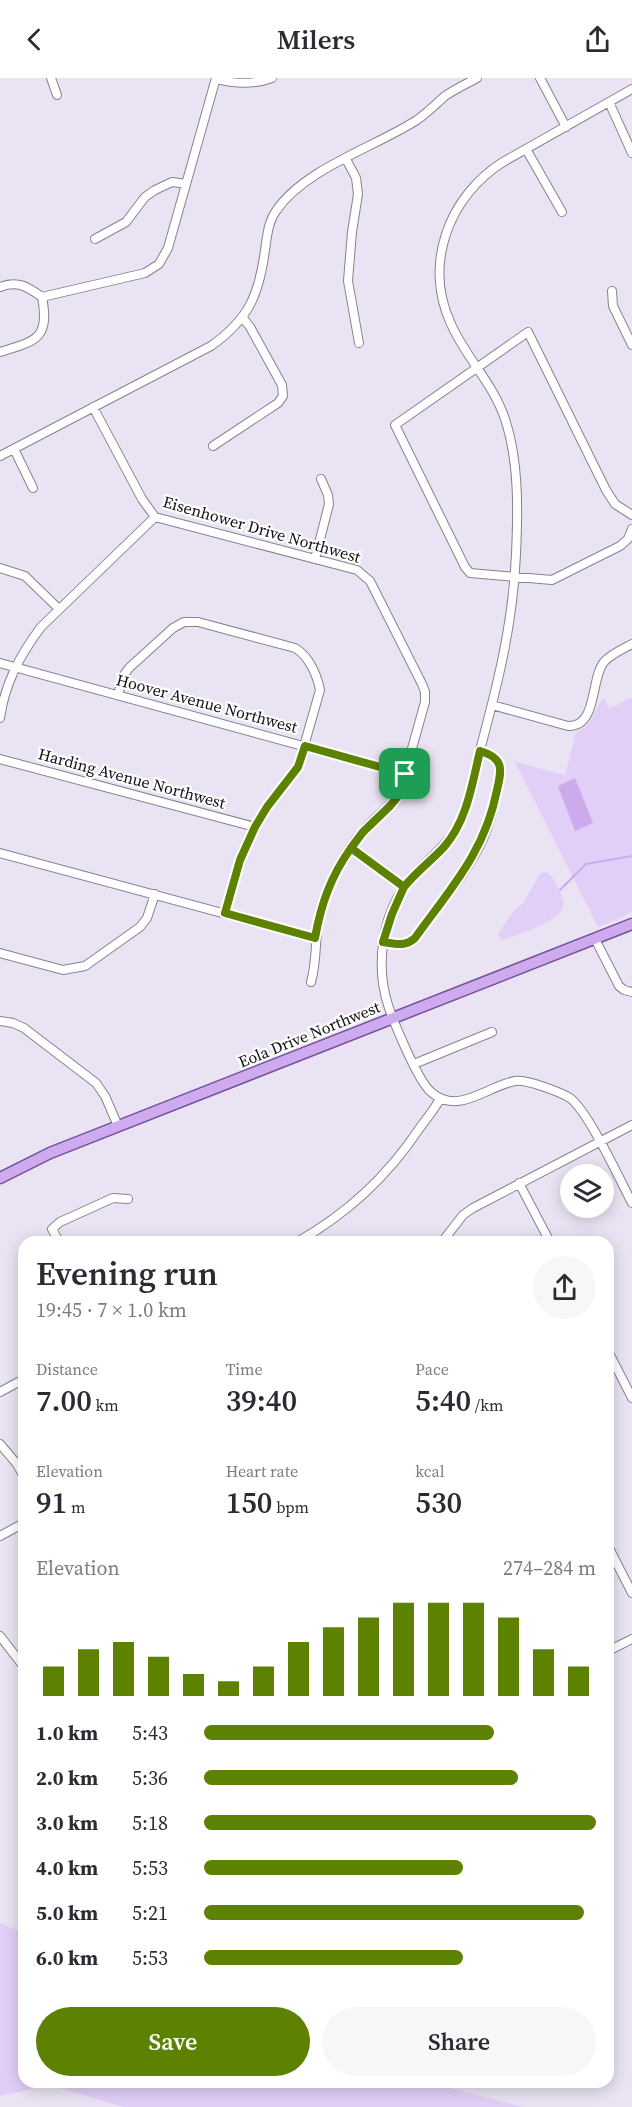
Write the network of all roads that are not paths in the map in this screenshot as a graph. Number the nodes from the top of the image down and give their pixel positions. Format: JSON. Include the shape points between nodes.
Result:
{"nodes":[{"id":1,"x":51,"y":78,"type":"edge"},
{"id":2,"x":216,"y":78,"type":"edge"},
{"id":3,"x":272,"y":78,"type":"edge"},
{"id":4,"x":477,"y":78,"type":"edge"},
{"id":5,"x":540,"y":78,"type":"edge"},
{"id":6,"x":632,"y":89,"type":"edge"},
{"id":7,"x":57,"y":95,"type":"dead end"},
{"id":8,"x":609,"y":102,"type":"junction"},
{"id":9,"x":566,"y":127,"type":"junction"},
{"id":10,"x":526,"y":149,"type":"junction"},
{"id":11,"x":632,"y":153,"type":"edge"},
{"id":12,"x":345,"y":159,"type":"junction"},
{"id":13,"x":186,"y":184,"type":"junction"},
{"id":14,"x":562,"y":212,"type":"dead end"},
{"id":15,"x":95,"y":239,"type":"dead end"},
{"id":16,"x":0,"y":287,"type":"edge"},
{"id":17,"x":612,"y":291,"type":"dead end"},
{"id":18,"x":42,"y":297,"type":"junction"},
{"id":19,"x":243,"y":318,"type":"junction"},
{"id":20,"x":359,"y":343,"type":"dead end"},
{"id":21,"x":632,"y":345,"type":"edge"},
{"id":22,"x":0,"y":352,"type":"edge"},
{"id":23,"x":477,"y":366,"type":"junction"},
{"id":24,"x":93,"y":407,"type":"junction"},
{"id":25,"x":213,"y":446,"type":"dead end"},
{"id":26,"x":14,"y":449,"type":"junction"},
{"id":27,"x":0,"y":456,"type":"edge"},
{"id":28,"x":321,"y":479,"type":"dead end"},
{"id":29,"x":33,"y":488,"type":"dead end"},
{"id":30,"x":632,"y":515,"type":"edge"},
{"id":31,"x":155,"y":517,"type":"junction"},
{"id":32,"x":632,"y":529,"type":"edge"},
{"id":33,"x":315,"y":559,"type":"junction"},
{"id":34,"x":0,"y":568,"type":"edge"},
{"id":35,"x":515,"y":578,"type":"junction"},
{"id":36,"x":58,"y":608,"type":"junction"},
{"id":37,"x":632,"y":644,"type":"edge"},
{"id":38,"x":0,"y":663,"type":"edge"},
{"id":39,"x":15,"y":667,"type":"junction"},
{"id":40,"x":118,"y":694,"type":"junction"},
{"id":41,"x":492,"y":705,"type":"junction"},
{"id":42,"x":0,"y":718,"type":"edge"},
{"id":43,"x":305,"y":746,"type":"junction"},
{"id":44,"x":480,"y":751,"type":"junction"},
{"id":45,"x":0,"y":759,"type":"edge"},
{"id":46,"x":405,"y":774,"type":"junction"},
{"id":47,"x":255,"y":827,"type":"junction"},
{"id":48,"x":351,"y":848,"type":"junction"},
{"id":49,"x":0,"y":853,"type":"edge"},
{"id":50,"x":404,"y":887,"type":"junction"},
{"id":51,"x":155,"y":894,"type":"junction"},
{"id":52,"x":225,"y":913,"type":"junction"},
{"id":53,"x":632,"y":924,"type":"edge"},
{"id":54,"x":315,"y":938,"type":"junction"},
{"id":55,"x":596,"y":939,"type":"junction"},
{"id":56,"x":383,"y":942,"type":"junction"},
{"id":57,"x":0,"y":953,"type":"edge"},
{"id":58,"x":311,"y":982,"type":"dead end"},
{"id":59,"x":632,"y":992,"type":"edge"},
{"id":60,"x":393,"y":1017,"type":"junction"},
{"id":61,"x":0,"y":1022,"type":"edge"},
{"id":62,"x":492,"y":1032,"type":"dead end"},
{"id":63,"x":414,"y":1064,"type":"junction"},
{"id":64,"x":440,"y":1099,"type":"junction"},
{"id":65,"x":632,"y":1125,"type":"edge"},
{"id":66,"x":118,"y":1126,"type":"junction"},
{"id":67,"x":599,"y":1142,"type":"junction"},
{"id":68,"x":0,"y":1178,"type":"edge"},
{"id":69,"x":519,"y":1183,"type":"junction"},
{"id":70,"x":128,"y":1199,"type":"dead end"},
{"id":71,"x":632,"y":1203,"type":"edge"},
{"id":72,"x":56,"y":1236,"type":"edge"},
{"id":73,"x":307,"y":1236,"type":"edge"},
{"id":74,"x":447,"y":1236,"type":"edge"},
{"id":75,"x":547,"y":1236,"type":"edge"},
{"id":76,"x":614,"y":1362,"type":"edge"},
{"id":77,"x":632,"y":1372,"type":"edge"},
{"id":78,"x":622,"y":1377,"type":"junction"},
{"id":79,"x":18,"y":1382,"type":"edge"},
{"id":80,"x":0,"y":1392,"type":"edge"},
{"id":81,"x":632,"y":1398,"type":"edge"},
{"id":82,"x":0,"y":1444,"type":"edge"},
{"id":83,"x":18,"y":1464,"type":"edge"},
{"id":84,"x":18,"y":1526,"type":"edge"},
{"id":85,"x":0,"y":1536,"type":"edge"},
{"id":86,"x":614,"y":1558,"type":"edge"},
{"id":87,"x":632,"y":1593,"type":"edge"},
{"id":88,"x":0,"y":1636,"type":"edge"},
{"id":89,"x":632,"y":1639,"type":"edge"},
{"id":90,"x":614,"y":1648,"type":"edge"},
{"id":91,"x":18,"y":1659,"type":"edge"}],
"edges":[{"from":1,"to":7,"type":"street"},
{"from":2,"to":3,"type":"street","via":[[243,84]]},
{"from":2,"to":13,"type":"street"},
{"from":4,"to":12,"type":"street","via":[[450,93],[417,120]]},
{"from":5,"to":9,"type":"street"},
{"from":6,"to":8,"type":"street"},
{"from":8,"to":9,"type":"street"},
{"from":8,"to":11,"type":"street"},
{"from":9,"to":10,"type":"street"},
{"from":10,"to":14,"type":"street"},
{"from":10,"to":23,"type":"street","via":[[475,183],[454,212],[443,241],[439,277],[443,303],[451,326]]},
{"from":12,"to":19,"type":"street","via":[[305,181],[274,213],[267,231],[259,284]]},
{"from":12,"to":20,"type":"street","via":[[356,178],[358,194],[348,281]]},
{"from":13,"to":15,"type":"street","via":[[172,182],[155,190],[126,222]]},
{"from":13,"to":18,"type":"street","via":[[168,248],[159,264],[145,273]]},
{"from":16,"to":18,"type":"street","via":[[20,283]]},
{"from":17,"to":21,"type":"street","via":[[613,306]]},
{"from":18,"to":22,"type":"street","via":[[44,325],[36,337]]},
{"from":19,"to":24,"type":"street","via":[[211,346]]},
{"from":19,"to":25,"type":"street","via":[[282,385],[283,396]]},
{"from":23,"to":30,"type":"street","via":[[528,332],[606,490],[615,504]]},
{"from":23,"to":35,"type":"street","via":[[501,408],[513,455]]},
{"from":23,"to":35,"type":"street","via":[[395,425],[465,567],[475,575]]},
{"from":24,"to":26,"type":"street"},
{"from":24,"to":31,"type":"street","name":"Eisenhower Drive Northwest"},
{"from":26,"to":27,"type":"street"},
{"from":26,"to":29,"type":"street"},
{"from":28,"to":33,"type":"street","via":[[329,504]]},
{"from":31,"to":33,"type":"street","name":"Eisenhower Drive Northwest"},
{"from":31,"to":36,"type":"street"},
{"from":32,"to":35,"type":"street","via":[[620,546],[562,577]]},
{"from":33,"to":46,"type":"street","name":"Eisenhower Drive Northwest","via":[[357,570],[370,581],[422,684],[425,702]]},
{"from":34,"to":36,"type":"street","via":[[25,576]]},
{"from":35,"to":41,"type":"street","via":[[510,627]]},
{"from":36,"to":39,"type":"street","via":[[28,644]]},
{"from":37,"to":41,"type":"street","via":[[605,661],[587,717],[578,725],[568,726]]},
{"from":38,"to":39,"type":"street","name":"Hoover Avenue Northwest"},
{"from":39,"to":40,"type":"street","name":"Hoover Avenue Northwest"},
{"from":39,"to":42,"type":"street"},
{"from":40,"to":43,"type":"street","name":"Hoover Avenue Northwest"},
{"from":40,"to":43,"type":"street","via":[[129,668],[184,622],[198,622],[295,648],[306,657],[320,690]]},
{"from":41,"to":44,"type":"street"},
{"from":43,"to":46,"type":"street","name":"Hoover Avenue Northwest"},
{"from":43,"to":47,"type":"street","via":[[298,767]]},
{"from":44,"to":50,"type":"street","via":[[459,824],[444,847]]},
{"from":44,"to":56,"type":"street","via":[[494,756],[501,770],[492,816],[482,840],[415,938],[403,945]]},
{"from":45,"to":47,"type":"street","name":"Harding Avenue Northwest"},
{"from":46,"to":48,"type":"street","name":"Eisenhower Drive Northwest","via":[[399,795]]},
{"from":47,"to":52,"type":"street","via":[[240,860]]},
{"from":48,"to":50,"type":"street"},
{"from":48,"to":54,"type":"street","name":"Eisenhower Drive Northwest","via":[[328,887]]},
{"from":49,"to":51,"type":"street"},
{"from":50,"to":56,"type":"street"},
{"from":51,"to":52,"type":"street"},
{"from":51,"to":57,"type":"street","via":[[140,927],[85,966],[63,970]]},
{"from":52,"to":54,"type":"street"},
{"from":53,"to":55,"type":"main road","name":"Eola Drive Northwest"},
{"from":54,"to":58,"type":"street","name":"Eisenhower Drive Northwest"},
{"from":55,"to":59,"type":"street","via":[[619,986]]},
{"from":55,"to":60,"type":"main road","name":"Eola Drive Northwest"},
{"from":56,"to":60,"type":"street","via":[[382,972]]},
{"from":60,"to":63,"type":"street"},
{"from":60,"to":66,"type":"main road","name":"Eola Drive Northwest"},
{"from":61,"to":66,"type":"street","via":[[24,1028],[96,1083]]},
{"from":62,"to":63,"type":"street"},
{"from":63,"to":64,"type":"street","via":[[425,1086]]},
{"from":64,"to":67,"type":"street","via":[[455,1102],[513,1081],[528,1083],[571,1100],[582,1111]]},
{"from":64,"to":73,"type":"street","via":[[404,1152],[373,1186],[334,1220]]},
{"from":65,"to":67,"type":"street"},
{"from":66,"to":68,"type":"main road","name":"Eola Drive Northwest"},
{"from":67,"to":69,"type":"street"},
{"from":67,"to":71,"type":"street"},
{"from":69,"to":74,"type":"street","via":[[463,1215]]},
{"from":69,"to":75,"type":"street"},
{"from":70,"to":72,"type":"street","via":[[113,1198],[60,1222],[52,1229]]},
{"from":76,"to":78,"type":"street"},
{"from":77,"to":78,"type":"street"},
{"from":78,"to":81,"type":"street"},
{"from":79,"to":80,"type":"street"},
{"from":82,"to":83,"type":"street"},
{"from":84,"to":85,"type":"street"},
{"from":86,"to":87,"type":"street"},
{"from":88,"to":91,"type":"street"},
{"from":89,"to":90,"type":"street"}]}
